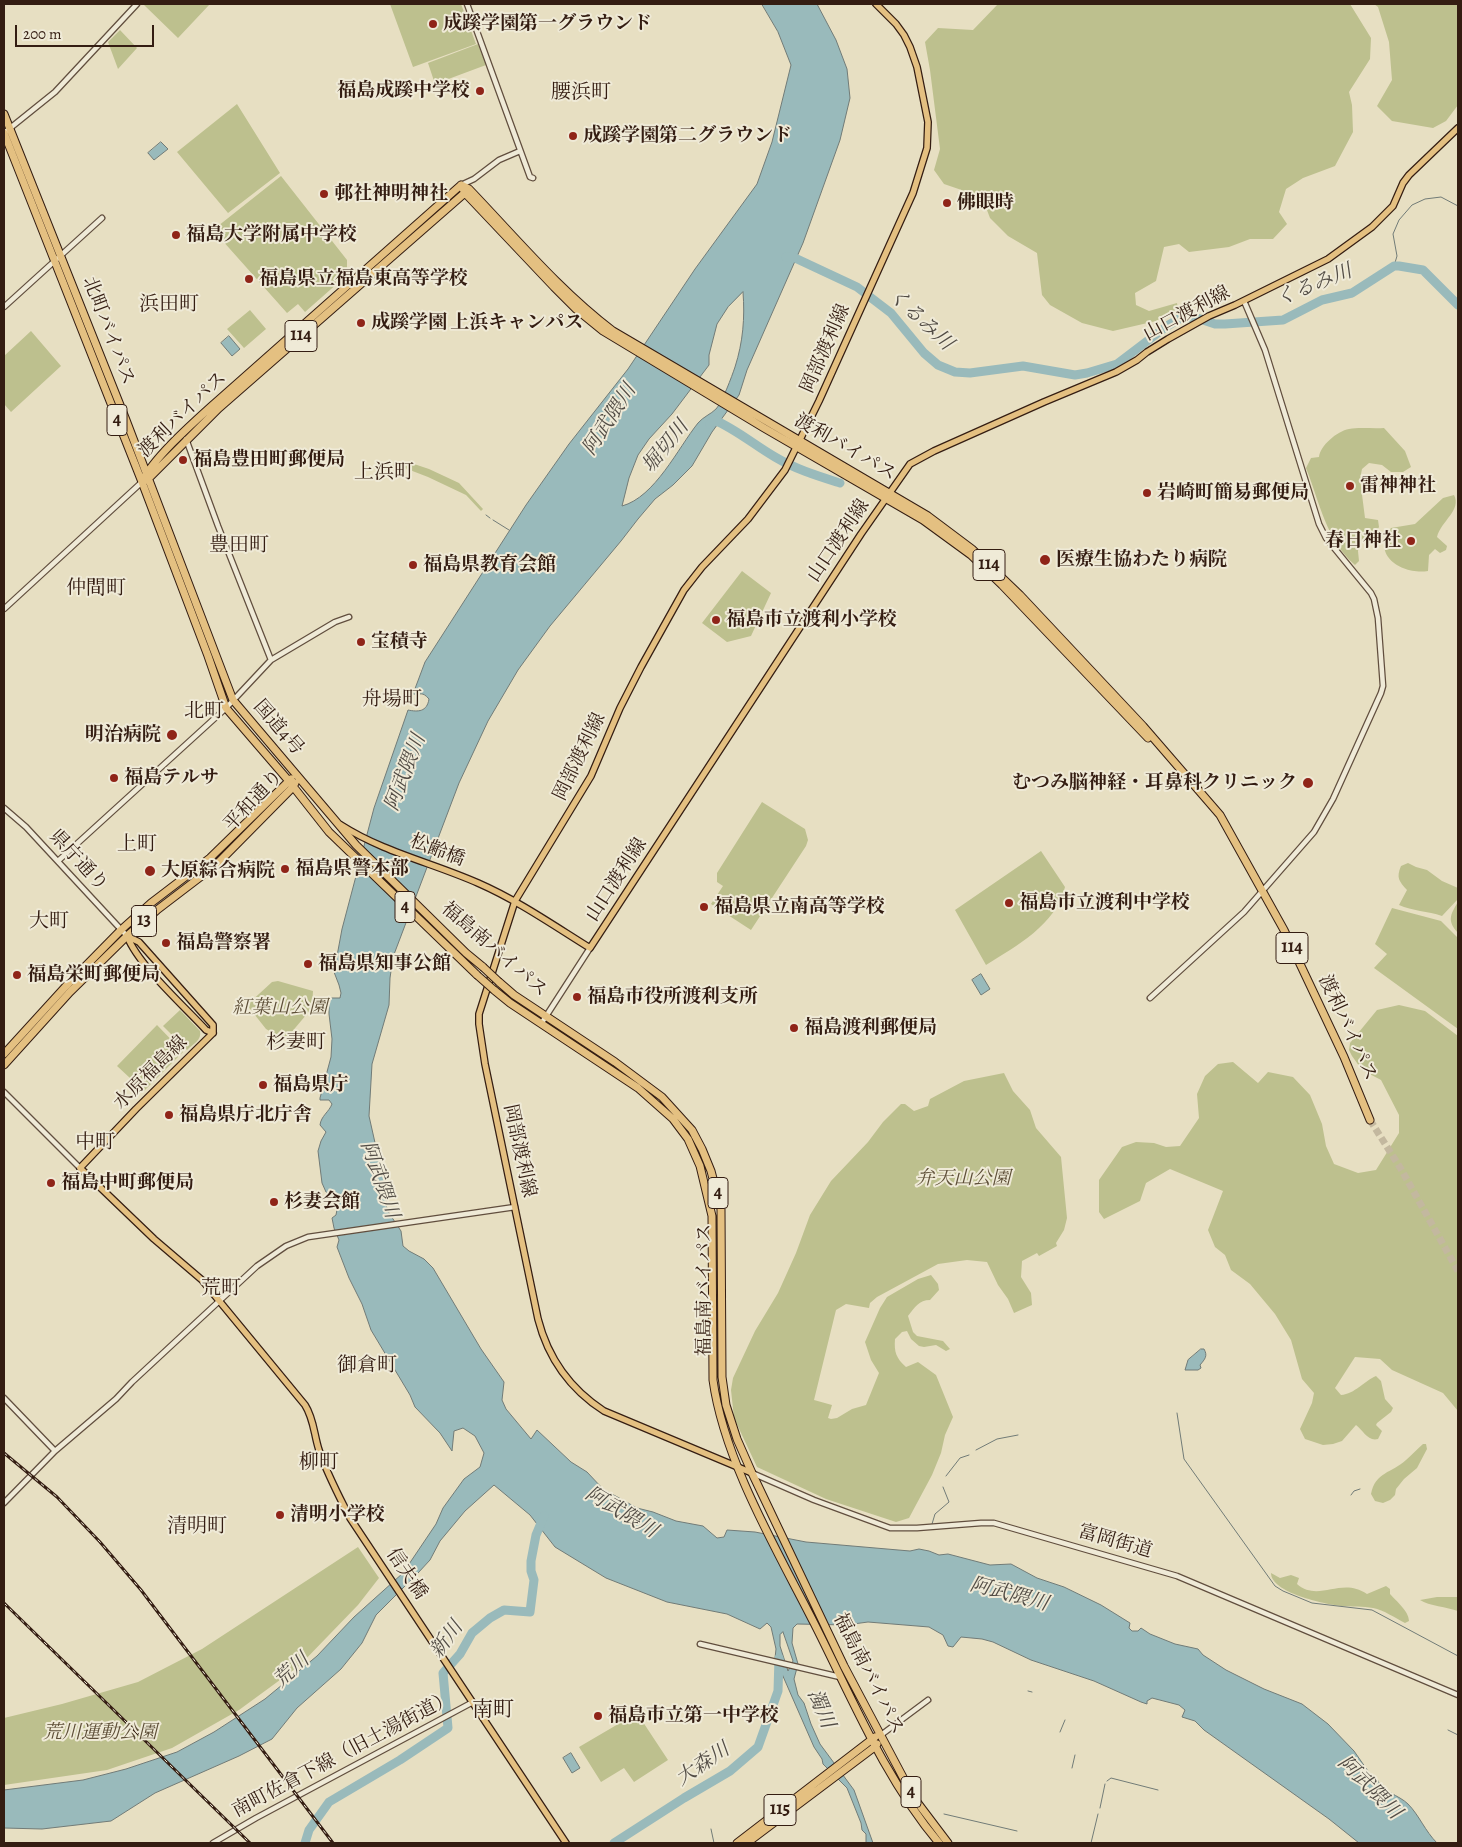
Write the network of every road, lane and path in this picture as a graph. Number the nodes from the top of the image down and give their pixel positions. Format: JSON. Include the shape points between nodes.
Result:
{"nodes":[{"id":1,"x":138,"y":4,"type":"edge"},
{"id":2,"x":467,"y":4,"type":"edge"},
{"id":3,"x":876,"y":4,"type":"edge"},
{"id":4,"x":4,"y":114,"type":"edge"},
{"id":5,"x":1458,"y":128,"type":"edge"},
{"id":6,"x":6,"y":132,"type":"edge"},
{"id":7,"x":520,"y":151,"type":"junction"},
{"id":8,"x":533,"y":178,"type":"dead end"},
{"id":9,"x":474,"y":179,"type":"junction"},
{"id":10,"x":461,"y":185,"type":"junction"},
{"id":11,"x":467,"y":191,"type":"junction"},
{"id":12,"x":102,"y":218,"type":"dead end"},
{"id":13,"x":58,"y":258,"type":"junction"},
{"id":14,"x":1244,"y":301,"type":"junction"},
{"id":15,"x":4,"y":306,"type":"edge"},
{"id":16,"x":185,"y":436,"type":"junction"},
{"id":17,"x":798,"y":444,"type":"junction"},
{"id":18,"x":146,"y":478,"type":"junction"},
{"id":19,"x":887,"y":496,"type":"junction"},
{"id":20,"x":4,"y":609,"type":"edge"},
{"id":21,"x":349,"y":617,"type":"dead end"},
{"id":22,"x":271,"y":660,"type":"junction"},
{"id":23,"x":233,"y":700,"type":"junction"},
{"id":24,"x":226,"y":708,"type":"junction"},
{"id":25,"x":298,"y":776,"type":"junction"},
{"id":26,"x":291,"y":784,"type":"junction"},
{"id":27,"x":4,"y":808,"type":"edge"},
{"id":28,"x":337,"y":823,"type":"junction"},
{"id":29,"x":58,"y":862,"type":"junction"},
{"id":30,"x":476,"y":882,"type":"joint"},
{"id":31,"x":1263,"y":892,"type":"junction"},
{"id":32,"x":515,"y":902,"type":"junction"},
{"id":33,"x":122,"y":929,"type":"junction"},
{"id":34,"x":128,"y":936,"type":"junction"},
{"id":35,"x":590,"y":948,"type":"junction"},
{"id":36,"x":1150,"y":998,"type":"dead end"},
{"id":37,"x":546,"y":1017,"type":"junction"},
{"id":38,"x":541,"y":1024,"type":"junction"},
{"id":39,"x":214,"y":1033,"type":"junction"},
{"id":40,"x":4,"y":1054,"type":"edge"},
{"id":41,"x":4,"y":1066,"type":"edge"},
{"id":42,"x":4,"y":1092,"type":"edge"},
{"id":43,"x":1370,"y":1120,"type":"tunnel mouth"},
{"id":44,"x":80,"y":1168,"type":"junction"},
{"id":45,"x":515,"y":1207,"type":"junction"},
{"id":46,"x":219,"y":1301,"type":"junction"},
{"id":47,"x":4,"y":1398,"type":"edge"},
{"id":48,"x":55,"y":1451,"type":"junction"},
{"id":49,"x":739,"y":1469,"type":"junction"},
{"id":50,"x":752,"y":1473,"type":"junction"},
{"id":51,"x":4,"y":1503,"type":"edge"},
{"id":52,"x":700,"y":1644,"type":"dead end"},
{"id":53,"x":841,"y":1677,"type":"junction"},
{"id":54,"x":1458,"y":1695,"type":"edge"},
{"id":55,"x":928,"y":1700,"type":"dead end"},
{"id":56,"x":473,"y":1702,"type":"junction"},
{"id":57,"x":881,"y":1735,"type":"junction"},
{"id":58,"x":871,"y":1738,"type":"junction"},
{"id":59,"x":876,"y":1746,"type":"junction"},
{"id":60,"x":826,"y":1779,"type":"junction"},
{"id":61,"x":213,"y":1843,"type":"edge"},
{"id":62,"x":566,"y":1843,"type":"edge"},
{"id":63,"x":737,"y":1843,"type":"edge"},
{"id":64,"x":746,"y":1843,"type":"edge"},
{"id":65,"x":939,"y":1843,"type":"edge"},
{"id":66,"x":948,"y":1843,"type":"edge"}],
"edges":[{"from":1,"to":6,"type":"street","via":[[55,92]]},
{"from":2,"to":7,"type":"street"},
{"from":3,"to":17,"type":"main road","name":"岡部渡利線","via":[[896,24],[910,47],[917,67],[928,134],[913,193]]},
{"from":4,"to":6,"type":"highway","name":"北町バイパス","number":"4"},
{"from":5,"to":14,"type":"main road","name":"山口渡利線","via":[[1409,174],[1393,206],[1357,239],[1328,259]]},
{"from":6,"to":13,"type":"highway","name":"北町バイパス","number":"4"},
{"from":7,"to":8,"type":"street"},
{"from":7,"to":9,"type":"street","via":[[499,160]]},
{"from":9,"to":10,"type":"street"},
{"from":9,"to":11,"type":"street"},
{"from":10,"to":11,"type":"highway","name":"渡利バイパス","number":"114"},
{"from":10,"to":16,"type":"highway","name":"渡利バイパス","number":"114"},
{"from":11,"to":16,"type":"highway","name":"渡利バイパス","number":"114"},
{"from":11,"to":17,"type":"highway","name":"渡利バイパス","number":"114","via":[[570,295],[617,337]]},
{"from":12,"to":13,"type":"street"},
{"from":13,"to":15,"type":"street"},
{"from":13,"to":18,"type":"highway","name":"北町バイパス","number":"4"},
{"from":14,"to":19,"type":"main road","name":"山口渡利線","via":[[1209,316],[1116,372],[914,461]]},
{"from":14,"to":31,"type":"street","via":[[1265,350],[1319,524],[1326,538],[1371,593],[1376,607],[1383,686],[1322,819]]},
{"from":16,"to":18,"type":"highway","name":"渡利バイパス","number":"114"},
{"from":16,"to":22,"type":"street"},
{"from":17,"to":19,"type":"highway","name":"渡利バイパス","number":"114"},
{"from":17,"to":32,"type":"main road","name":"岡部渡利線","via":[[785,470],[748,519],[684,590],[641,667],[591,776]]},
{"from":18,"to":20,"type":"street"},
{"from":18,"to":23,"type":"highway","name":"北町バイパス","number":"4"},
{"from":18,"to":24,"type":"highway","name":"北町バイパス","number":"4"},
{"from":19,"to":31,"type":"highway","name":"渡利バイパス","number":"114","via":[[928,516],[981,556],[1020,595],[1143,726],[1226,824]]},
{"from":19,"to":35,"type":"main road","name":"山口渡利線"},
{"from":21,"to":22,"type":"street"},
{"from":22,"to":23,"type":"street"},
{"from":23,"to":24,"type":"street"},
{"from":23,"to":25,"type":"highway","name":"国道4号","number":"4"},
{"from":24,"to":26,"type":"highway","name":"国道4号","number":"4"},
{"from":24,"to":29,"type":"street"},
{"from":25,"to":26,"type":"highway","name":"平和通り","number":"13"},
{"from":25,"to":28,"type":"highway","name":"福島南バイパス","number":"4"},
{"from":26,"to":33,"type":"highway","name":"平和通り","number":"13","via":[[210,858]]},
{"from":26,"to":34,"type":"highway","name":"平和通り","number":"13","via":[[216,864]]},
{"from":26,"to":38,"type":"highway","name":"福島南バイパス","number":"4","bridge":true,"via":[[350,854],[460,960]]},
{"from":27,"to":29,"type":"street","name":"県庁通り"},
{"from":28,"to":30,"type":"main road","name":"松齢橋","via":[[358,836]]},
{"from":28,"to":37,"type":"highway","name":"福島南バイパス","number":"4","bridge":true,"via":[[499,982]]},
{"from":29,"to":33,"type":"street","name":"県庁通り"},
{"from":30,"to":32,"type":"main road","name":"山口渡利線"},
{"from":31,"to":36,"type":"street"},
{"from":31,"to":43,"type":"highway","name":"渡利バイパス","number":"114","via":[[1344,1057]]},
{"from":32,"to":35,"type":"main road","name":"山口渡利線"},
{"from":32,"to":45,"type":"main road","name":"岡部渡利線","via":[[479,1018],[485,1064]]},
{"from":33,"to":34,"type":"street","name":"県庁通り"},
{"from":33,"to":40,"type":"highway","name":"平和通り","number":"13"},
{"from":34,"to":39,"type":"main road","name":"県庁通り","via":[[139,942],[213,1025]]},
{"from":34,"to":39,"type":"main road","name":"県庁通り","via":[[132,949],[151,972],[206,1030]]},
{"from":34,"to":41,"type":"highway","name":"平和通り","number":"13","via":[[70,992]]},
{"from":35,"to":37,"type":"street"},
{"from":37,"to":38,"type":"street"},
{"from":37,"to":50,"type":"highway","name":"福島南バイパス","number":"4","via":[[662,1097],[692,1130],[708,1161],[722,1223],[723,1391],[730,1420]]},
{"from":38,"to":49,"type":"highway","name":"福島南バイパス","number":"4","via":[[652,1100],[682,1129],[694,1151],[712,1216],[712,1347],[716,1403]]},
{"from":39,"to":44,"type":"main road","name":"水原福島線"},
{"from":42,"to":44,"type":"street"},
{"from":44,"to":46,"type":"main road","name":"信夫橋","via":[[202,1280]]},
{"from":45,"to":46,"type":"street","via":[[299,1240],[257,1266]]},
{"from":45,"to":49,"type":"main road","name":"岡部渡利線","via":[[539,1324],[550,1353],[565,1376],[583,1396],[604,1411]]},
{"from":46,"to":48,"type":"street","via":[[116,1399]]},
{"from":46,"to":56,"type":"main road","name":"信夫橋","via":[[310,1412],[319,1450],[355,1526]]},
{"from":47,"to":48,"type":"street"},
{"from":48,"to":51,"type":"street"},
{"from":49,"to":50,"type":"main road","name":"岡部渡利線"},
{"from":49,"to":53,"type":"highway","name":"福島南バイパス","number":"4"},
{"from":50,"to":54,"type":"street","name":"富岡街道","via":[[890,1528],[994,1523],[1177,1576]]},
{"from":50,"to":57,"type":"highway","name":"福島南バイパス","number":"4","via":[[834,1646]]},
{"from":52,"to":53,"type":"street"},
{"from":53,"to":58,"type":"highway","name":"福島南バイパス","number":"4"},
{"from":55,"to":57,"type":"street"},
{"from":56,"to":61,"type":"street","name":"南町佐倉下線（旧土湯街道）"},
{"from":56,"to":62,"type":"main road","name":"信夫橋"},
{"from":57,"to":58,"type":"highway","number":"115"},
{"from":57,"to":59,"type":"highway","number":"115"},
{"from":57,"to":66,"type":"highway","name":"福島南バイパス","number":"4","via":[[914,1798]]},
{"from":58,"to":59,"type":"highway","name":"福島南バイパス","number":"4"},
{"from":58,"to":60,"type":"highway","number":"115","via":[[843,1760]]},
{"from":59,"to":60,"type":"highway","number":"115"},
{"from":59,"to":65,"type":"highway","name":"福島南バイパス","number":"4","via":[[897,1785]]},
{"from":60,"to":63,"type":"highway","number":"115"},
{"from":60,"to":64,"type":"highway","number":"115"}]}
